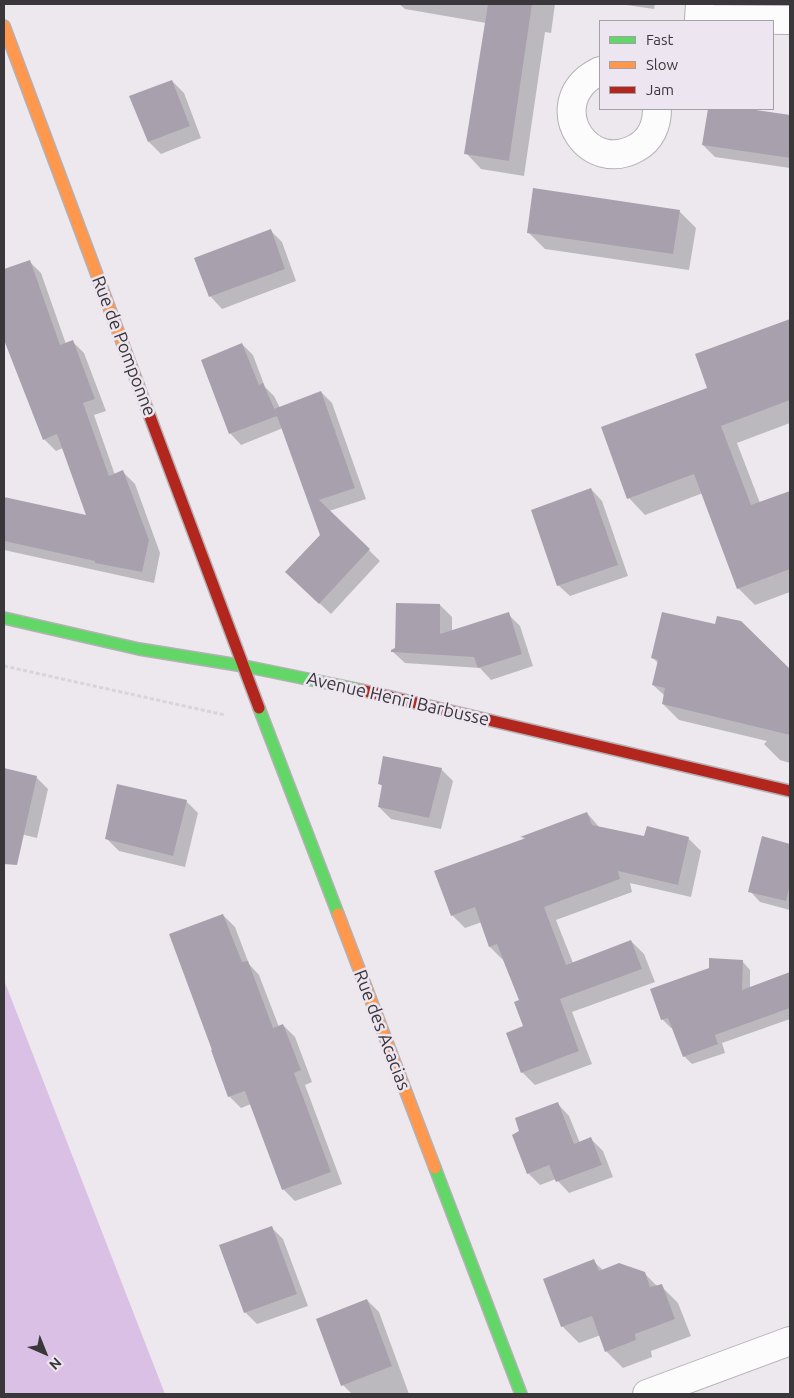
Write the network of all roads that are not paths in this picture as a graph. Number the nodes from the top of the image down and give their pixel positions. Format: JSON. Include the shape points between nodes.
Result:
{"nodes":[{"id":1,"x":699,"y":15,"type":"edge"},
{"id":2,"x":790,"y":20,"type":"edge"},
{"id":3,"x":4,"y":26,"type":"edge"},
{"id":4,"x":599,"y":72,"type":"edge"},
{"id":5,"x":657,"y":110,"type":"edge"},
{"id":6,"x":4,"y":618,"type":"edge"},
{"id":7,"x":244,"y":666,"type":"junction"},
{"id":8,"x":790,"y":791,"type":"edge"},
{"id":9,"x":790,"y":1340,"type":"edge"},
{"id":10,"x":521,"y":1394,"type":"edge"},
{"id":11,"x":646,"y":1394,"type":"edge"}],
"edges":[{"from":1,"to":2,"type":"street"},
{"from":3,"to":7,"type":"street","name":"Rue de Pomponne"},
{"from":4,"to":5,"type":"street","via":[[578,89],[572,103],[576,132],[586,144],[599,152],[614,155],[628,152],[642,145],[652,134]]},
{"from":6,"to":7,"type":"street","name":"Avenue Henri Barbusse","via":[[139,649]]},
{"from":7,"to":8,"type":"street","name":"Avenue Henri Barbusse","via":[[356,689]]},
{"from":7,"to":10,"type":"street","name":"Rue des Acacias"},
{"from":9,"to":11,"type":"street"}]}
